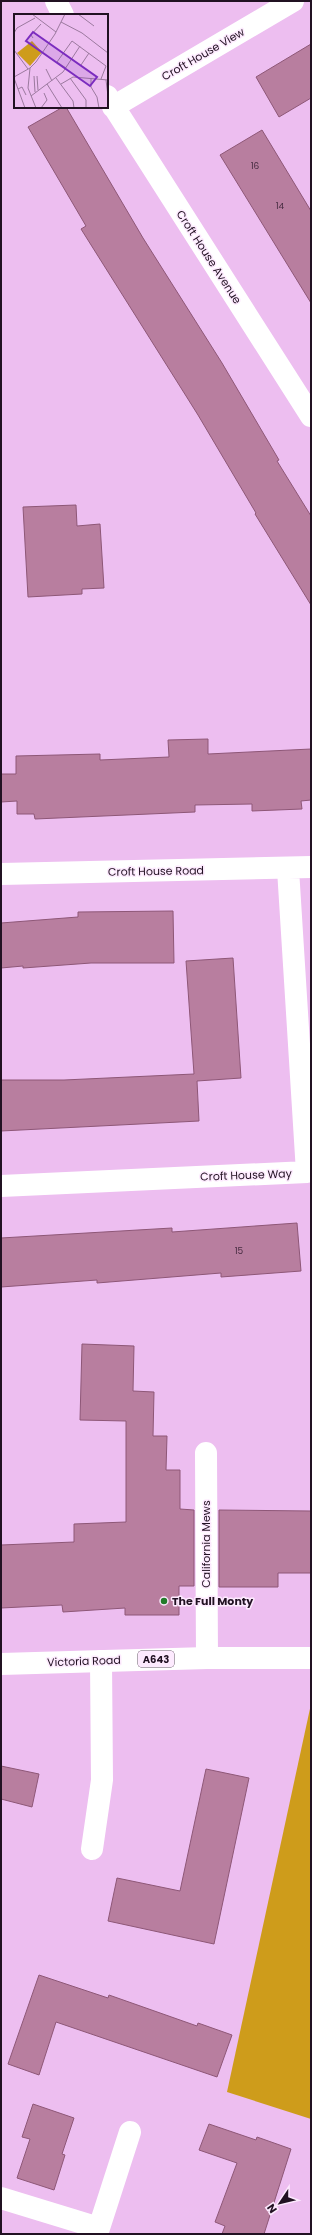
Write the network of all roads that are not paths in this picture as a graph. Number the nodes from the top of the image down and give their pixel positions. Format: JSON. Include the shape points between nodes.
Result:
{"nodes":[{"id":1,"x":56,"y":1,"type":"edge"},
{"id":2,"x":293,"y":1,"type":"edge"},
{"id":3,"x":62,"y":14,"type":"edge"},
{"id":4,"x":110,"y":101,"type":"edge"},
{"id":5,"x":311,"y":416,"type":"edge"},
{"id":6,"x":311,"y":867,"type":"edge"},
{"id":7,"x":288,"y":868,"type":"junction"},
{"id":8,"x":1,"y":874,"type":"edge"},
{"id":9,"x":309,"y":1172,"type":"edge"},
{"id":10,"x":1,"y":1186,"type":"edge"},
{"id":11,"x":206,"y":1454,"type":"dead end"},
{"id":12,"x":207,"y":1658,"type":"junction"},
{"id":13,"x":311,"y":1658,"type":"edge"},
{"id":14,"x":101,"y":1661,"type":"junction"},
{"id":15,"x":1,"y":1664,"type":"edge"},
{"id":16,"x":92,"y":1849,"type":"dead end"},
{"id":17,"x":130,"y":2132,"type":"dead end"},
{"id":18,"x":1,"y":2198,"type":"edge"}],
"edges":[{"from":1,"to":3,"type":"street"},
{"from":2,"to":4,"type":"street","name":"Croft House View"},
{"from":4,"to":5,"type":"street","name":"Croft House Avenue"},
{"from":6,"to":7,"type":"street","name":"Croft House Road"},
{"from":7,"to":8,"type":"street","name":"Croft House Road"},
{"from":7,"to":9,"type":"street","name":"Croft House Way"},
{"from":9,"to":10,"type":"street","name":"Croft House Way"},
{"from":11,"to":12,"type":"street","name":"California Mews"},
{"from":12,"to":13,"type":"street","name":"Victoria Road","number":"A643"},
{"from":12,"to":14,"type":"street","name":"Victoria Road","number":"A643"},
{"from":14,"to":15,"type":"street","name":"Victoria Road","number":"A643"},
{"from":14,"to":16,"type":"street","via":[[102,1780]]},
{"from":17,"to":18,"type":"street","via":[[99,2228]]}]}
